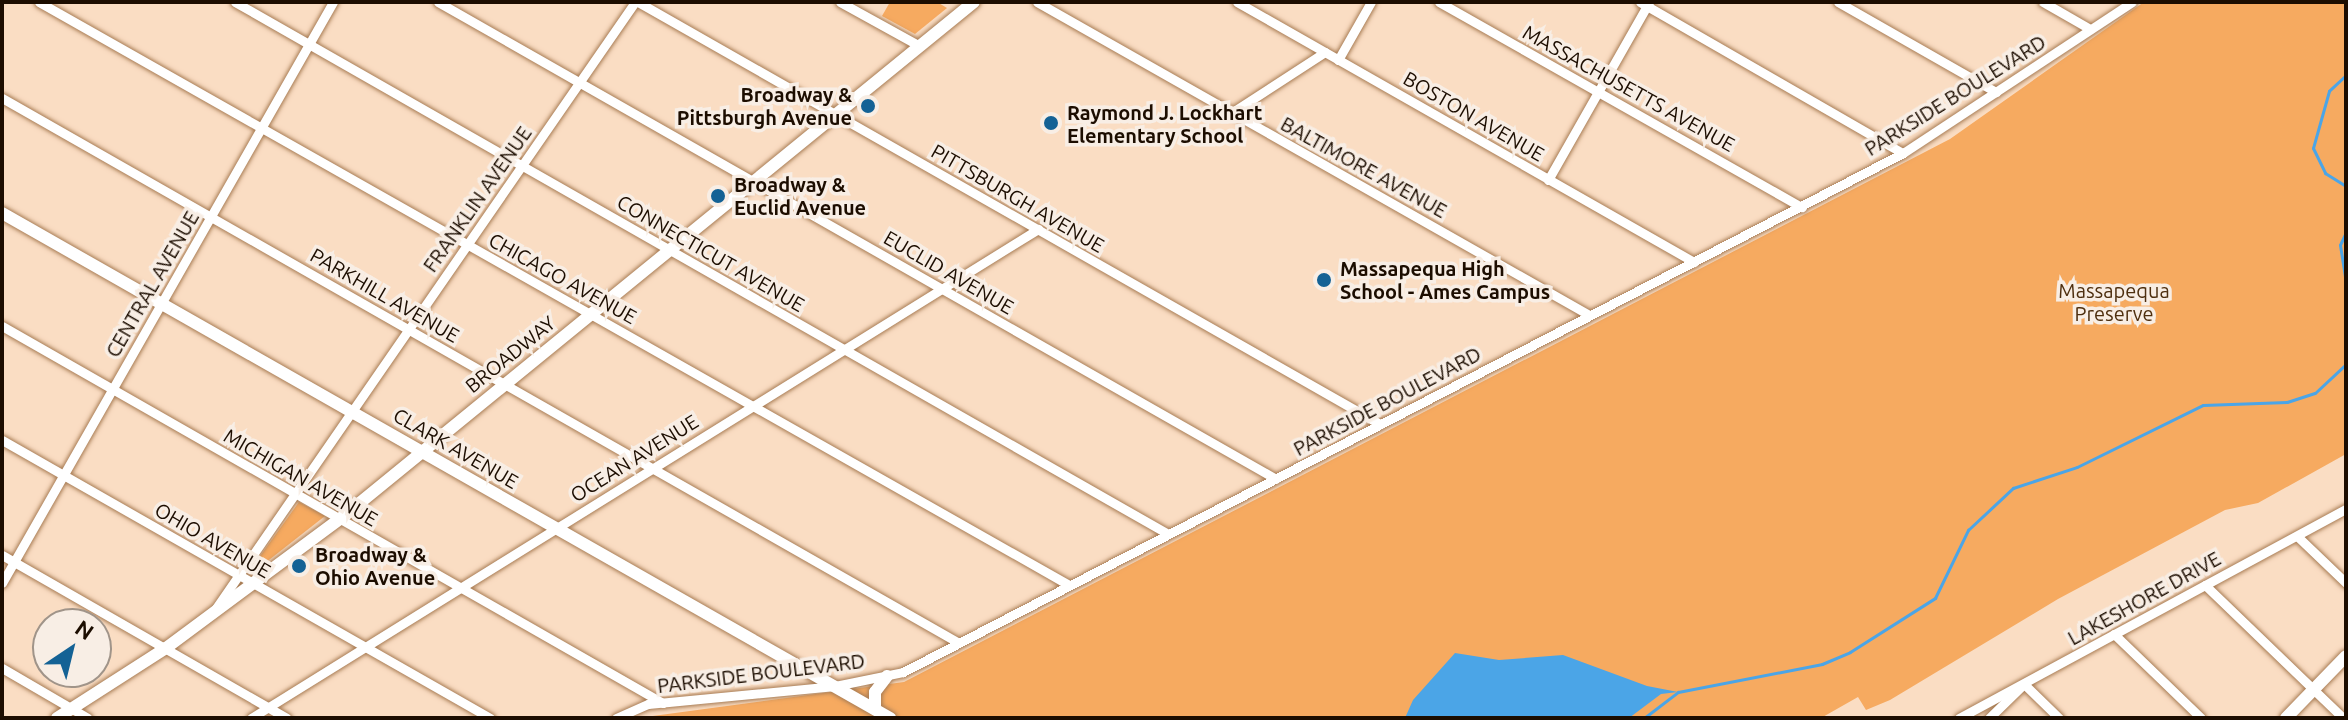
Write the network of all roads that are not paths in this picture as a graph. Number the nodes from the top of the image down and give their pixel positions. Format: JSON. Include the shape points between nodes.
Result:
{"nodes":[{"id":1,"x":39,"y":2,"type":"edge"},
{"id":2,"x":235,"y":2,"type":"edge"},
{"id":3,"x":333,"y":2,"type":"edge"},
{"id":4,"x":438,"y":2,"type":"edge"},
{"id":5,"x":637,"y":2,"type":"edge"},
{"id":6,"x":840,"y":2,"type":"edge"},
{"id":7,"x":974,"y":2,"type":"edge"},
{"id":8,"x":1037,"y":2,"type":"edge"},
{"id":9,"x":1237,"y":2,"type":"edge"},
{"id":10,"x":1371,"y":2,"type":"edge"},
{"id":11,"x":1439,"y":2,"type":"edge"},
{"id":12,"x":1838,"y":2,"type":"edge"},
{"id":13,"x":2043,"y":2,"type":"edge"},
{"id":14,"x":2132,"y":2,"type":"edge"},
{"id":15,"x":1645,"y":3,"type":"edge"},
{"id":16,"x":2090,"y":29,"type":"junction"},
{"id":17,"x":309,"y":44,"type":"junction"},
{"id":18,"x":918,"y":45,"type":"junction"},
{"id":19,"x":1325,"y":52,"type":"junction"},
{"id":20,"x":1338,"y":60,"type":"junction"},
{"id":21,"x":580,"y":83,"type":"junction"},
{"id":22,"x":1599,"y":91,"type":"junction"},
{"id":23,"x":1996,"y":92,"type":"junction"},
{"id":24,"x":2,"y":98,"type":"edge"},
{"id":25,"x":1231,"y":113,"type":"junction"},
{"id":26,"x":837,"y":115,"type":"junction"},
{"id":27,"x":262,"y":128,"type":"junction"},
{"id":28,"x":1903,"y":153,"type":"junction"},
{"id":29,"x":523,"y":166,"type":"junction"},
{"id":30,"x":1548,"y":180,"type":"junction"},
{"id":31,"x":754,"y":182,"type":"junction"},
{"id":32,"x":1802,"y":207,"type":"junction"},
{"id":33,"x":2,"y":213,"type":"edge"},
{"id":34,"x":211,"y":217,"type":"junction"},
{"id":35,"x":1038,"y":229,"type":"junction"},
{"id":36,"x":468,"y":245,"type":"junction"},
{"id":37,"x":671,"y":251,"type":"junction"},
{"id":38,"x":1694,"y":262,"type":"junction"},
{"id":39,"x":942,"y":289,"type":"junction"},
{"id":40,"x":162,"y":303,"type":"junction"},
{"id":41,"x":589,"y":315,"type":"junction"},
{"id":42,"x":1589,"y":315,"type":"junction"},
{"id":43,"x":2,"y":326,"type":"edge"},
{"id":44,"x":409,"y":330,"type":"junction"},
{"id":45,"x":845,"y":350,"type":"junction"},
{"id":46,"x":504,"y":384,"type":"junction"},
{"id":47,"x":113,"y":389,"type":"junction"},
{"id":48,"x":752,"y":405,"type":"junction"},
{"id":49,"x":352,"y":412,"type":"junction"},
{"id":50,"x":1380,"y":424,"type":"junction"},
{"id":51,"x":2,"y":440,"type":"edge"},
{"id":52,"x":423,"y":451,"type":"junction"},
{"id":53,"x":653,"y":468,"type":"junction"},
{"id":54,"x":64,"y":475,"type":"junction"},
{"id":55,"x":1276,"y":479,"type":"junction"},
{"id":56,"x":296,"y":494,"type":"junction"},
{"id":57,"x":2346,"y":509,"type":"edge"},
{"id":58,"x":340,"y":519,"type":"junction"},
{"id":59,"x":556,"y":528,"type":"junction"},
{"id":60,"x":1168,"y":534,"type":"junction"},
{"id":61,"x":2297,"y":536,"type":"junction"},
{"id":62,"x":2,"y":555,"type":"edge"},
{"id":63,"x":14,"y":562,"type":"junction"},
{"id":64,"x":240,"y":575,"type":"junction"},
{"id":65,"x":2,"y":583,"type":"edge"},
{"id":66,"x":253,"y":583,"type":"junction"},
{"id":67,"x":2346,"y":583,"type":"edge"},
{"id":68,"x":1069,"y":585,"type":"junction"},
{"id":69,"x":2205,"y":585,"type":"junction"},
{"id":70,"x":459,"y":589,"type":"junction"},
{"id":71,"x":212,"y":614,"type":"junction"},
{"id":72,"x":2114,"y":634,"type":"junction"},
{"id":73,"x":959,"y":643,"type":"junction"},
{"id":74,"x":364,"y":646,"type":"junction"},
{"id":75,"x":166,"y":648,"type":"junction"},
{"id":76,"x":2346,"y":656,"type":"edge"},
{"id":77,"x":2,"y":668,"type":"edge"},
{"id":78,"x":887,"y":676,"type":"junction"},
{"id":79,"x":2024,"y":684,"type":"junction"},
{"id":80,"x":835,"y":686,"type":"junction"},
{"id":81,"x":2313,"y":689,"type":"junction"},
{"id":82,"x":667,"y":705,"type":"junction"},
{"id":83,"x":268,"y":707,"type":"junction"},
{"id":84,"x":72,"y":708,"type":"junction"},
{"id":85,"x":875,"y":709,"type":"junction"},
{"id":86,"x":57,"y":718,"type":"edge"},
{"id":87,"x":88,"y":718,"type":"edge"},
{"id":88,"x":251,"y":718,"type":"edge"},
{"id":89,"x":287,"y":718,"type":"edge"},
{"id":90,"x":490,"y":718,"type":"edge"},
{"id":91,"x":616,"y":718,"type":"edge"},
{"id":92,"x":890,"y":718,"type":"edge"},
{"id":93,"x":1959,"y":718,"type":"edge"},
{"id":94,"x":1989,"y":718,"type":"edge"},
{"id":95,"x":2059,"y":718,"type":"edge"},
{"id":96,"x":2201,"y":718,"type":"edge"},
{"id":97,"x":2286,"y":718,"type":"edge"},
{"id":98,"x":2343,"y":718,"type":"edge"}],
"edges":[{"from":1,"to":27,"type":"street","name":"CHICAGO AVENUE"},
{"from":2,"to":17,"type":"street","name":"CONNECTICUT AVENUE"},
{"from":3,"to":17,"type":"street","name":"CENTRAL AVENUE"},
{"from":4,"to":21,"type":"street","name":"EUCLID AVENUE"},
{"from":5,"to":21,"type":"street","name":"FRANKLIN AVENUE"},
{"from":5,"to":26,"type":"street","name":"PITTSBURGH AVENUE"},
{"from":6,"to":18,"type":"street"},
{"from":7,"to":18,"type":"main road","name":"BROADWAY"},
{"from":8,"to":25,"type":"street","name":"BALTIMORE AVENUE"},
{"from":9,"to":19,"type":"street","name":"BOSTON AVENUE"},
{"from":10,"to":20,"type":"street"},
{"from":11,"to":22,"type":"street","name":"MASSACHUSETTS AVENUE"},
{"from":12,"to":23,"type":"street"},
{"from":13,"to":16,"type":"street"},
{"from":14,"to":16,"type":"street","name":"PARKSIDE BOULEVARD"},
{"from":15,"to":22,"type":"street"},
{"from":15,"to":28,"type":"street"},
{"from":16,"to":23,"type":"street","name":"PARKSIDE BOULEVARD"},
{"from":17,"to":27,"type":"street","name":"CENTRAL AVENUE"},
{"from":17,"to":29,"type":"street","name":"CONNECTICUT AVENUE"},
{"from":18,"to":26,"type":"main road","name":"BROADWAY"},
{"from":19,"to":20,"type":"street","name":"BOSTON AVENUE"},
{"from":19,"to":25,"type":"street"},
{"from":20,"to":30,"type":"street","name":"BOSTON AVENUE"},
{"from":21,"to":29,"type":"street","name":"FRANKLIN AVENUE"},
{"from":21,"to":31,"type":"street","name":"EUCLID AVENUE"},
{"from":22,"to":30,"type":"street"},
{"from":22,"to":32,"type":"street","name":"MASSACHUSETTS AVENUE"},
{"from":23,"to":28,"type":"street","name":"PARKSIDE BOULEVARD"},
{"from":24,"to":34,"type":"street","name":"PARKHILL AVENUE"},
{"from":25,"to":42,"type":"street","name":"BALTIMORE AVENUE"},
{"from":26,"to":31,"type":"main road","name":"BROADWAY"},
{"from":26,"to":35,"type":"street","name":"PITTSBURGH AVENUE"},
{"from":27,"to":34,"type":"street","name":"CENTRAL AVENUE"},
{"from":27,"to":36,"type":"street","name":"CHICAGO AVENUE"},
{"from":28,"to":32,"type":"street","name":"PARKSIDE BOULEVARD"},
{"from":29,"to":36,"type":"street","name":"FRANKLIN AVENUE"},
{"from":29,"to":37,"type":"street","name":"CONNECTICUT AVENUE"},
{"from":30,"to":38,"type":"street","name":"BOSTON AVENUE"},
{"from":31,"to":37,"type":"main road","name":"BROADWAY"},
{"from":31,"to":39,"type":"street","name":"EUCLID AVENUE"},
{"from":32,"to":38,"type":"street","name":"PARKSIDE BOULEVARD"},
{"from":33,"to":40,"type":"main road","name":"CLARK AVENUE"},
{"from":34,"to":40,"type":"street","name":"CENTRAL AVENUE"},
{"from":34,"to":44,"type":"street","name":"PARKHILL AVENUE"},
{"from":35,"to":39,"type":"street","name":"OCEAN AVENUE"},
{"from":35,"to":50,"type":"street","name":"PITTSBURGH AVENUE"},
{"from":36,"to":41,"type":"street","name":"CHICAGO AVENUE"},
{"from":36,"to":44,"type":"street","name":"FRANKLIN AVENUE"},
{"from":37,"to":41,"type":"main road","name":"BROADWAY"},
{"from":37,"to":45,"type":"street","name":"CONNECTICUT AVENUE"},
{"from":38,"to":42,"type":"street","name":"PARKSIDE BOULEVARD"},
{"from":39,"to":45,"type":"street","name":"OCEAN AVENUE"},
{"from":39,"to":55,"type":"street","name":"EUCLID AVENUE"},
{"from":40,"to":47,"type":"street","name":"CENTRAL AVENUE"},
{"from":40,"to":49,"type":"main road","name":"CLARK AVENUE"},
{"from":41,"to":46,"type":"main road","name":"BROADWAY"},
{"from":41,"to":48,"type":"street","name":"CHICAGO AVENUE"},
{"from":42,"to":50,"type":"street","name":"PARKSIDE BOULEVARD"},
{"from":43,"to":47,"type":"street","name":"MICHIGAN AVENUE"},
{"from":44,"to":46,"type":"street","name":"PARKHILL AVENUE"},
{"from":44,"to":49,"type":"street","name":"FRANKLIN AVENUE"},
{"from":45,"to":48,"type":"street","name":"OCEAN AVENUE"},
{"from":45,"to":60,"type":"street","name":"CONNECTICUT AVENUE"},
{"from":46,"to":52,"type":"main road","name":"BROADWAY"},
{"from":46,"to":53,"type":"street","name":"PARKHILL AVENUE"},
{"from":47,"to":54,"type":"street","name":"CENTRAL AVENUE"},
{"from":47,"to":56,"type":"street","name":"MICHIGAN AVENUE"},
{"from":48,"to":53,"type":"street","name":"OCEAN AVENUE"},
{"from":48,"to":68,"type":"street","name":"CHICAGO AVENUE"},
{"from":49,"to":52,"type":"main road","name":"CLARK AVENUE"},
{"from":49,"to":56,"type":"street","name":"FRANKLIN AVENUE"},
{"from":50,"to":55,"type":"street","name":"PARKSIDE BOULEVARD"},
{"from":51,"to":54,"type":"street","name":"OHIO AVENUE"},
{"from":52,"to":58,"type":"main road","name":"BROADWAY"},
{"from":52,"to":59,"type":"main road","name":"CLARK AVENUE"},
{"from":53,"to":59,"type":"street","name":"OCEAN AVENUE"},
{"from":53,"to":73,"type":"street","name":"PARKHILL AVENUE"},
{"from":54,"to":63,"type":"street","name":"CENTRAL AVENUE"},
{"from":54,"to":64,"type":"street","name":"OHIO AVENUE"},
{"from":55,"to":60,"type":"street","name":"PARKSIDE BOULEVARD"},
{"from":56,"to":58,"type":"street","name":"MICHIGAN AVENUE"},
{"from":56,"to":64,"type":"street","name":"FRANKLIN AVENUE"},
{"from":57,"to":61,"type":"street","name":"LAKESHORE DRIVE"},
{"from":58,"to":66,"type":"main road","name":"BROADWAY"},
{"from":58,"to":70,"type":"street","name":"MICHIGAN AVENUE"},
{"from":59,"to":70,"type":"street","name":"OCEAN AVENUE"},
{"from":59,"to":80,"type":"main road","name":"CLARK AVENUE"},
{"from":60,"to":68,"type":"street","name":"PARKSIDE BOULEVARD"},
{"from":61,"to":67,"type":"street"},
{"from":61,"to":69,"type":"street","name":"LAKESHORE DRIVE"},
{"from":62,"to":63,"type":"street"},
{"from":63,"to":65,"type":"street","name":"CENTRAL AVENUE"},
{"from":63,"to":75,"type":"street"},
{"from":64,"to":66,"type":"street","name":"OHIO AVENUE"},
{"from":64,"to":71,"type":"street","name":"FRANKLIN AVENUE"},
{"from":66,"to":71,"type":"main road","name":"BROADWAY"},
{"from":66,"to":74,"type":"street","name":"OHIO AVENUE"},
{"from":68,"to":73,"type":"street","name":"PARKSIDE BOULEVARD"},
{"from":69,"to":72,"type":"street","name":"LAKESHORE DRIVE"},
{"from":69,"to":81,"type":"street"},
{"from":70,"to":74,"type":"street","name":"OCEAN AVENUE"},
{"from":70,"to":82,"type":"street","name":"MICHIGAN AVENUE"},
{"from":71,"to":75,"type":"main road","name":"BROADWAY"},
{"from":72,"to":79,"type":"street","name":"LAKESHORE DRIVE"},
{"from":72,"to":96,"type":"street"},
{"from":73,"to":78,"type":"street","name":"PARKSIDE BOULEVARD"},
{"from":74,"to":83,"type":"street","name":"OCEAN AVENUE"},
{"from":74,"to":90,"type":"street","name":"OHIO AVENUE"},
{"from":75,"to":83,"type":"street"},
{"from":75,"to":84,"type":"main road","name":"BROADWAY"},
{"from":76,"to":81,"type":"main road"},
{"from":77,"to":84,"type":"street"},
{"from":78,"to":80,"type":"street","name":"PARKSIDE BOULEVARD"},
{"from":78,"to":85,"type":"main road","via":[[875,692]]},
{"from":79,"to":93,"type":"street","name":"LAKESHORE DRIVE"},
{"from":79,"to":94,"type":"street"},
{"from":79,"to":95,"type":"street"},
{"from":80,"to":82,"type":"street","name":"PARKSIDE BOULEVARD"},
{"from":80,"to":85,"type":"main road","name":"CLARK AVENUE"},
{"from":81,"to":97,"type":"main road"},
{"from":81,"to":98,"type":"street"},
{"from":82,"to":91,"type":"street","name":"PARKSIDE BOULEVARD","via":[[648,704]]},
{"from":83,"to":88,"type":"street","name":"OCEAN AVENUE"},
{"from":83,"to":89,"type":"street"},
{"from":84,"to":86,"type":"main road","name":"BROADWAY"},
{"from":84,"to":87,"type":"street"},
{"from":85,"to":92,"type":"main road","name":"CLARK AVENUE"}]}
